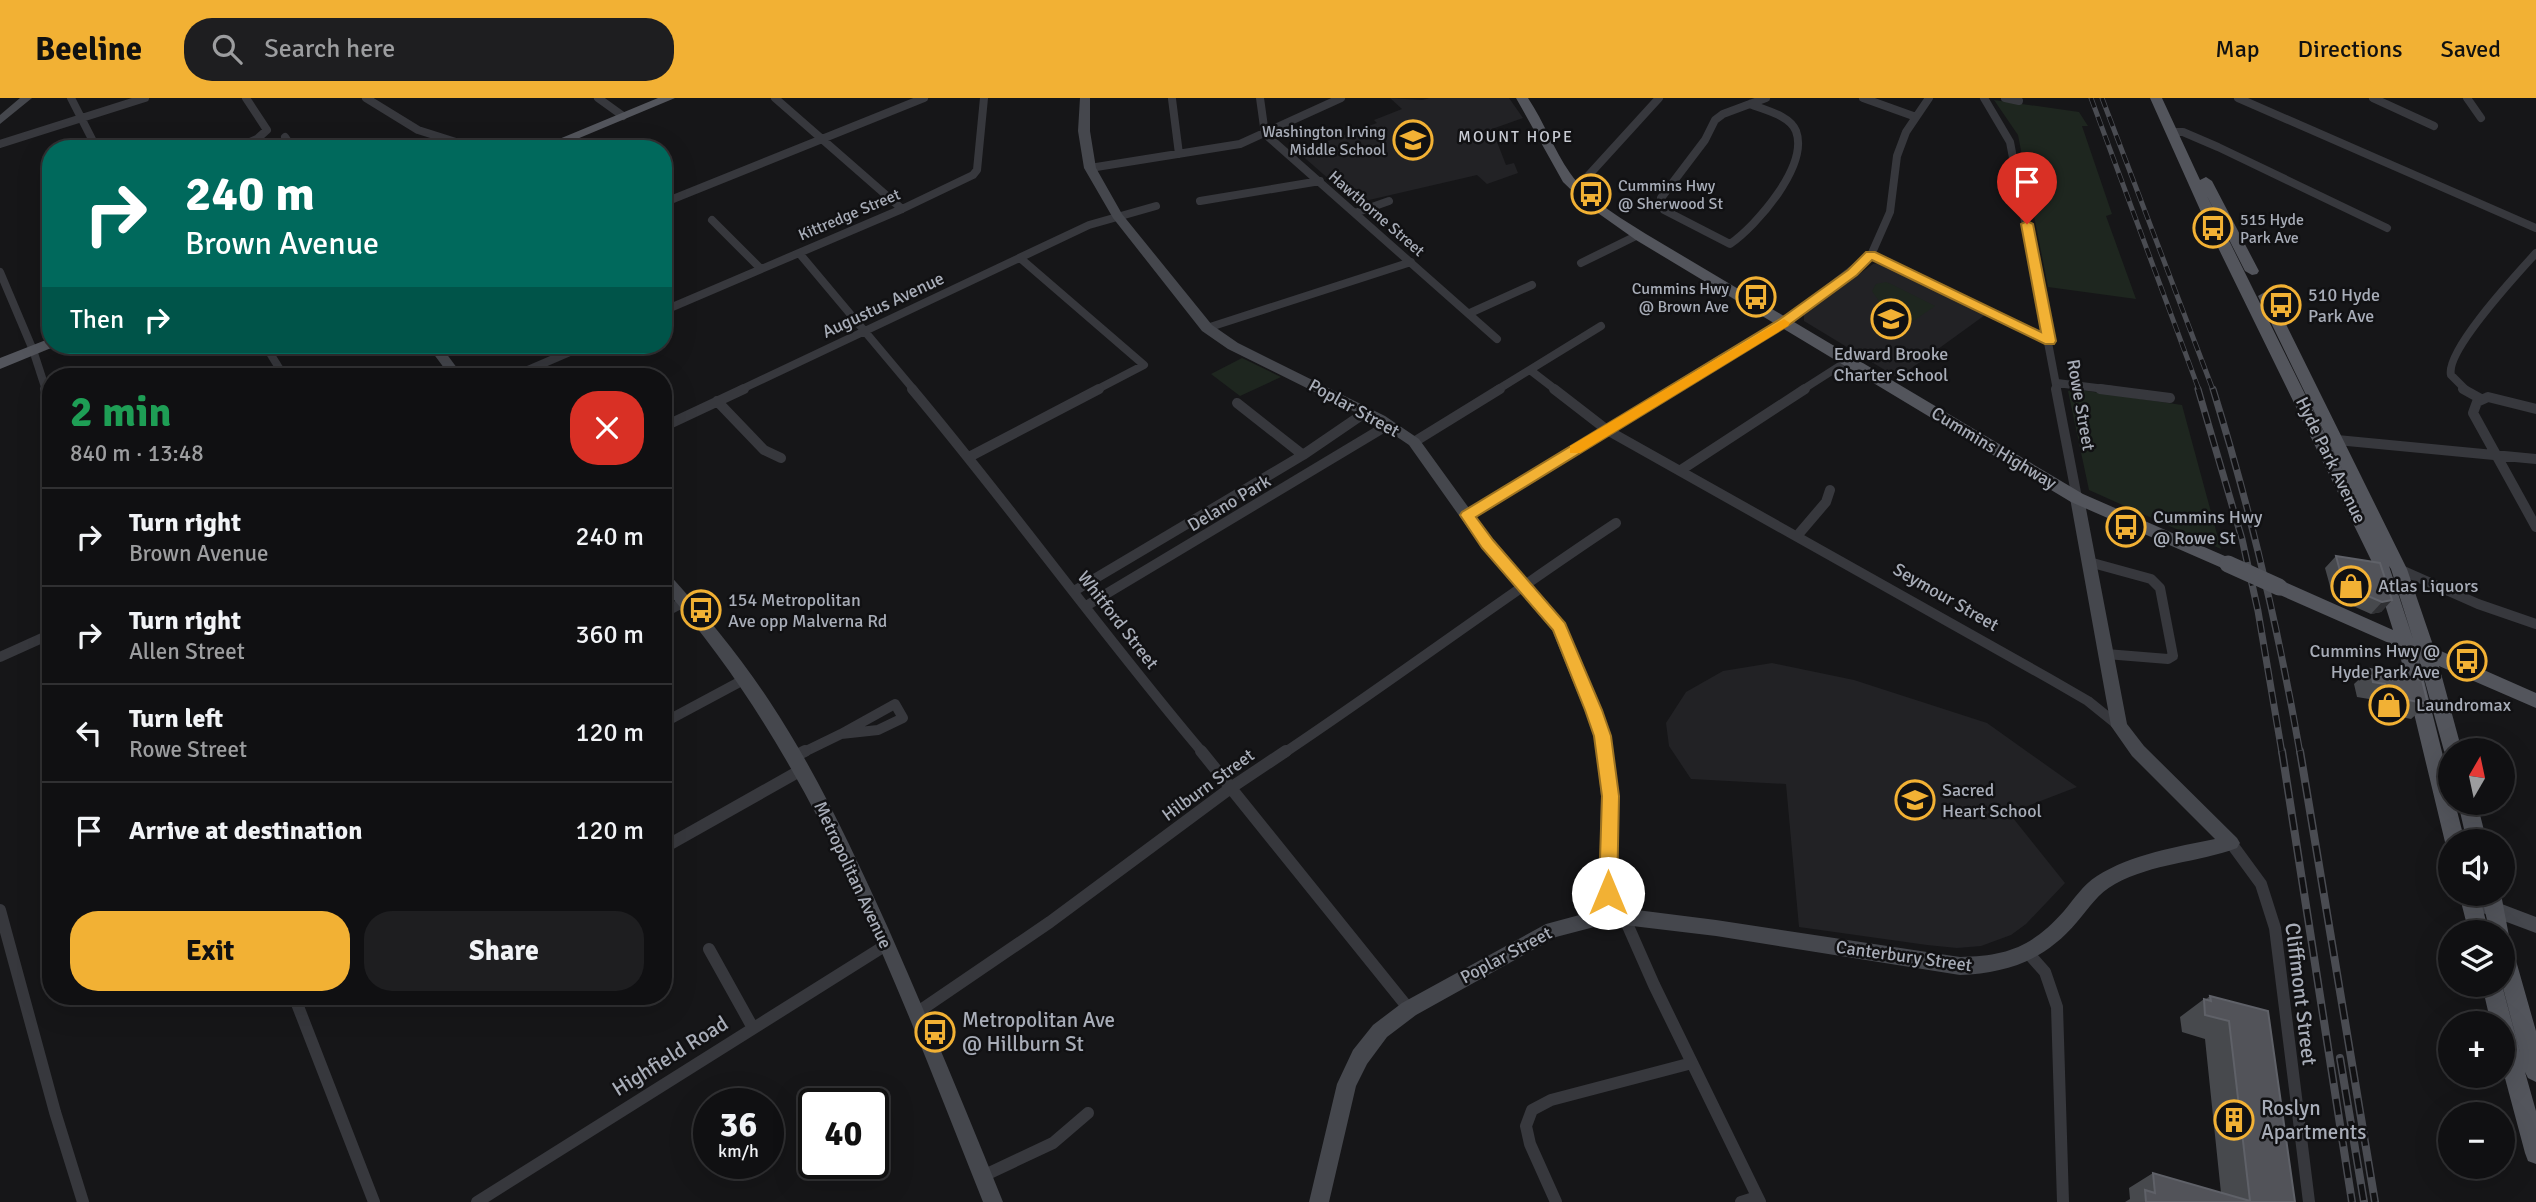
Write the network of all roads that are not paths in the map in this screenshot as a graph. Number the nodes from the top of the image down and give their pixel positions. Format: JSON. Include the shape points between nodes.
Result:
{"nodes":[{"id":1,"x":27,"y":98,"type":"edge"},
{"id":2,"x":71,"y":98,"type":"edge"},
{"id":3,"x":145,"y":98,"type":"edge"},
{"id":4,"x":246,"y":98,"type":"edge"},
{"id":5,"x":366,"y":98,"type":"edge"},
{"id":6,"x":598,"y":98,"type":"edge"},
{"id":7,"x":669,"y":98,"type":"edge"},
{"id":8,"x":775,"y":98,"type":"edge"},
{"id":9,"x":924,"y":98,"type":"edge"},
{"id":10,"x":984,"y":98,"type":"edge"},
{"id":11,"x":1085,"y":98,"type":"edge"},
{"id":12,"x":1260,"y":98,"type":"edge"},
{"id":13,"x":1341,"y":98,"type":"edge"},
{"id":14,"x":1522,"y":98,"type":"edge"},
{"id":15,"x":1659,"y":98,"type":"edge"},
{"id":16,"x":1766,"y":98,"type":"edge"},
{"id":17,"x":1863,"y":98,"type":"edge"},
{"id":18,"x":1929,"y":98,"type":"edge"},
{"id":19,"x":1984,"y":98,"type":"edge"},
{"id":20,"x":2005,"y":98,"type":"edge"},
{"id":21,"x":2157,"y":98,"type":"edge"},
{"id":22,"x":2168,"y":98,"type":"edge"},
{"id":23,"x":2238,"y":98,"type":"edge"},
{"id":24,"x":2373,"y":98,"type":"edge"},
{"id":25,"x":2467,"y":98,"type":"edge"},
{"id":26,"x":1172,"y":99,"type":"edge"},
{"id":27,"x":2019,"y":101,"type":"dead end"},
{"id":28,"x":2258,"y":101,"type":"edge"},
{"id":29,"x":1749,"y":104,"type":"junction"},
{"id":30,"x":623,"y":116,"type":"junction"},
{"id":31,"x":1916,"y":117,"type":"junction"},
{"id":32,"x":82,"y":118,"type":"junction"},
{"id":33,"x":2481,"y":118,"type":"dead end"},
{"id":34,"x":0,"y":121,"type":"edge"},
{"id":35,"x":2434,"y":125,"type":"dead end"},
{"id":36,"x":2177,"y":132,"type":"junction"},
{"id":37,"x":1265,"y":134,"type":"junction"},
{"id":38,"x":285,"y":137,"type":"dead end"},
{"id":39,"x":823,"y":139,"type":"junction"},
{"id":40,"x":93,"y":140,"type":"edge"},
{"id":41,"x":255,"y":140,"type":"edge"},
{"id":42,"x":287,"y":140,"type":"edge"},
{"id":43,"x":448,"y":140,"type":"edge"},
{"id":44,"x":563,"y":140,"type":"edge"},
{"id":45,"x":0,"y":144,"type":"edge"},
{"id":46,"x":1179,"y":154,"type":"junction"},
{"id":47,"x":1090,"y":168,"type":"junction"},
{"id":48,"x":1320,"y":181,"type":"junction"},
{"id":49,"x":1577,"y":188,"type":"junction"},
{"id":50,"x":672,"y":199,"type":"edge"},
{"id":51,"x":1200,"y":201,"type":"dead end"},
{"id":52,"x":1389,"y":201,"type":"dead end"},
{"id":53,"x":1156,"y":206,"type":"dead end"},
{"id":54,"x":902,"y":209,"type":"junction"},
{"id":55,"x":1355,"y":213,"type":"junction"},
{"id":56,"x":1117,"y":215,"type":"junction"},
{"id":57,"x":712,"y":220,"type":"dead end"},
{"id":58,"x":2387,"y":228,"type":"dead end"},
{"id":59,"x":2536,"y":228,"type":"edge"},
{"id":60,"x":1638,"y":235,"type":"junction"},
{"id":61,"x":799,"y":253,"type":"junction"},
{"id":62,"x":2536,"y":253,"type":"edge"},
{"id":63,"x":1871,"y":255,"type":"junction"},
{"id":64,"x":1020,"y":258,"type":"junction"},
{"id":65,"x":1411,"y":262,"type":"junction"},
{"id":66,"x":1581,"y":263,"type":"dead end"},
{"id":67,"x":761,"y":269,"type":"junction"},
{"id":68,"x":0,"y":272,"type":"edge"},
{"id":69,"x":1532,"y":285,"type":"dead end"},
{"id":70,"x":674,"y":307,"type":"edge"},
{"id":71,"x":1470,"y":313,"type":"junction"},
{"id":72,"x":1785,"y":322,"type":"junction"},
{"id":73,"x":1601,"y":326,"type":"dead end"},
{"id":74,"x":1207,"y":328,"type":"junction"},
{"id":75,"x":864,"y":331,"type":"junction"},
{"id":76,"x":1497,"y":339,"type":"dead end"},
{"id":77,"x":2049,"y":341,"type":"junction"},
{"id":78,"x":42,"y":346,"type":"edge"},
{"id":79,"x":33,"y":350,"type":"junction"},
{"id":80,"x":440,"y":354,"type":"edge"},
{"id":81,"x":565,"y":354,"type":"edge"},
{"id":82,"x":1849,"y":360,"type":"junction"},
{"id":83,"x":0,"y":364,"type":"edge"},
{"id":84,"x":451,"y":368,"type":"edge"},
{"id":85,"x":533,"y":368,"type":"edge"},
{"id":86,"x":1530,"y":370,"type":"junction"},
{"id":87,"x":42,"y":378,"type":"edge"},
{"id":88,"x":2057,"y":383,"type":"junction"},
{"id":89,"x":2169,"y":398,"type":"dead end"},
{"id":90,"x":2481,"y":399,"type":"junction"},
{"id":91,"x":717,"y":401,"type":"junction"},
{"id":92,"x":1237,"y":403,"type":"dead end"},
{"id":93,"x":2536,"y":409,"type":"edge"},
{"id":94,"x":1366,"y":412,"type":"junction"},
{"id":95,"x":672,"y":423,"type":"edge"},
{"id":96,"x":1388,"y":425,"type":"junction"},
{"id":97,"x":1607,"y":430,"type":"junction"},
{"id":98,"x":2329,"y":439,"type":"junction"},
{"id":99,"x":1414,"y":442,"type":"junction"},
{"id":100,"x":2493,"y":453,"type":"junction"},
{"id":101,"x":1303,"y":455,"type":"junction"},
{"id":102,"x":969,"y":457,"type":"junction"},
{"id":103,"x":781,"y":458,"type":"dead end"},
{"id":104,"x":2536,"y":459,"type":"edge"},
{"id":105,"x":1681,"y":470,"type":"junction"},
{"id":106,"x":1830,"y":490,"type":"dead end"},
{"id":107,"x":2077,"y":498,"type":"junction"},
{"id":108,"x":1467,"y":515,"type":"junction"},
{"id":109,"x":1616,"y":523,"type":"dead end"},
{"id":110,"x":2536,"y":527,"type":"edge"},
{"id":111,"x":1797,"y":536,"type":"junction"},
{"id":112,"x":2089,"y":562,"type":"junction"},
{"id":113,"x":2399,"y":569,"type":"junction"},
{"id":114,"x":1522,"y":585,"type":"junction"},
{"id":115,"x":672,"y":586,"type":"edge"},
{"id":116,"x":1074,"y":591,"type":"junction"},
{"id":117,"x":686,"y":601,"type":"junction"},
{"id":118,"x":1086,"y":606,"type":"junction"},
{"id":119,"x":672,"y":608,"type":"edge"},
{"id":120,"x":2536,"y":624,"type":"edge"},
{"id":121,"x":42,"y":638,"type":"edge"},
{"id":122,"x":2405,"y":641,"type":"junction"},
{"id":123,"x":2426,"y":651,"type":"junction"},
{"id":124,"x":2106,"y":654,"type":"junction"},
{"id":125,"x":0,"y":657,"type":"edge"},
{"id":126,"x":747,"y":678,"type":"junction"},
{"id":127,"x":2536,"y":701,"type":"edge"},
{"id":128,"x":672,"y":718,"type":"edge"},
{"id":129,"x":2119,"y":726,"type":"junction"},
{"id":130,"x":841,"y":734,"type":"junction"},
{"id":131,"x":2449,"y":738,"type":"edge"},
{"id":132,"x":799,"y":763,"type":"junction"},
{"id":133,"x":1232,"y":787,"type":"junction"},
{"id":134,"x":2452,"y":829,"type":"edge"},
{"id":135,"x":672,"y":842,"type":"edge"},
{"id":136,"x":2231,"y":843,"type":"junction"},
{"id":137,"x":2500,"y":906,"type":"edge"},
{"id":138,"x":0,"y":910,"type":"edge"},
{"id":139,"x":1624,"y":917,"type":"junction"},
{"id":140,"x":2536,"y":925,"type":"edge"},
{"id":141,"x":886,"y":945,"type":"junction"},
{"id":142,"x":709,"y":949,"type":"dead end"},
{"id":143,"x":2029,"y":954,"type":"junction"},
{"id":144,"x":2515,"y":992,"type":"edge"},
{"id":145,"x":297,"y":1005,"type":"edge"},
{"id":146,"x":1409,"y":1009,"type":"junction"},
{"id":147,"x":915,"y":1014,"type":"junction"},
{"id":148,"x":753,"y":1028,"type":"junction"},
{"id":149,"x":1692,"y":1063,"type":"junction"},
{"id":150,"x":2536,"y":1071,"type":"edge"},
{"id":151,"x":2515,"y":1073,"type":"edge"},
{"id":152,"x":1088,"y":1113,"type":"dead end"},
{"id":153,"x":2536,"y":1153,"type":"edge"},
{"id":154,"x":983,"y":1176,"type":"junction"},
{"id":155,"x":1758,"y":1199,"type":"edge"},
{"id":156,"x":83,"y":1202,"type":"edge"},
{"id":157,"x":374,"y":1202,"type":"edge"},
{"id":158,"x":477,"y":1202,"type":"edge"},
{"id":159,"x":993,"y":1202,"type":"edge"},
{"id":160,"x":1319,"y":1202,"type":"edge"},
{"id":161,"x":1556,"y":1202,"type":"edge"},
{"id":162,"x":1741,"y":1202,"type":"edge"},
{"id":163,"x":2063,"y":1202,"type":"edge"},
{"id":164,"x":2309,"y":1202,"type":"edge"}],
"edges":[{"from":1,"to":34,"type":"street"},
{"from":2,"to":32,"type":"street"},
{"from":3,"to":32,"type":"street"},
{"from":4,"to":41,"type":"street","via":[[267,130]]},
{"from":5,"to":43,"type":"street","via":[[418,131]]},
{"from":6,"to":30,"type":"street"},
{"from":7,"to":30,"type":"main road"},
{"from":8,"to":39,"type":"street"},
{"from":9,"to":39,"type":"street"},
{"from":10,"to":54,"type":"street","name":"Kittredge Street","via":[[975,173]]},
{"from":11,"to":47,"type":"street","name":"Poplar Street"},
{"from":12,"to":37,"type":"street"},
{"from":13,"to":37,"type":"street"},
{"from":14,"to":49,"type":"main road","name":"Cummins Highway","via":[[1555,159]]},
{"from":15,"to":49,"type":"street"},
{"from":16,"to":29,"type":"street"},
{"from":17,"to":31,"type":"street"},
{"from":18,"to":31,"type":"street"},
{"from":19,"to":77,"type":"street","name":"Rowe Street","via":[[2010,142]]},
{"from":20,"to":27,"type":"street"},
{"from":21,"to":36,"type":"main road","name":"Hyde Park Avenue"},
{"from":22,"to":36,"type":"main road","name":"Hyde Park Avenue"},
{"from":23,"to":28,"type":"street"},
{"from":24,"to":35,"type":"street"},
{"from":25,"to":33,"type":"street"},
{"from":26,"to":46,"type":"street"},
{"from":28,"to":59,"type":"street"},
{"from":29,"to":29,"type":"street","via":[[1715,120],[1660,204],[1730,244],[1773,200],[1792,168],[1799,145],[1792,125]]},
{"from":30,"to":44,"type":"main road"},
{"from":31,"to":63,"type":"street","via":[[1897,156],[1890,212]]},
{"from":32,"to":40,"type":"street"},
{"from":32,"to":45,"type":"street"},
{"from":36,"to":58,"type":"street"},
{"from":36,"to":98,"type":"main road","name":"Hyde Park Avenue"},
{"from":37,"to":46,"type":"street","via":[[1240,144]]},
{"from":37,"to":48,"type":"street","name":"Hawthorne Street"},
{"from":38,"to":42,"type":"street"},
{"from":39,"to":50,"type":"street"},
{"from":39,"to":54,"type":"street"},
{"from":46,"to":47,"type":"street"},
{"from":47,"to":56,"type":"street","name":"Poplar Street"},
{"from":48,"to":51,"type":"street"},
{"from":48,"to":55,"type":"street","name":"Hawthorne Street"},
{"from":49,"to":60,"type":"main road","name":"Cummins Highway"},
{"from":52,"to":55,"type":"street"},
{"from":53,"to":56,"type":"street","name":"Augustus Avenue"},
{"from":54,"to":61,"type":"street","name":"Kittredge Street"},
{"from":55,"to":65,"type":"street","name":"Hawthorne Street"},
{"from":56,"to":64,"type":"street","name":"Augustus Avenue"},
{"from":56,"to":74,"type":"street","name":"Poplar Street"},
{"from":57,"to":67,"type":"street"},
{"from":60,"to":66,"type":"street"},
{"from":60,"to":72,"type":"main road","name":"Cummins Highway"},
{"from":61,"to":67,"type":"street","name":"Kittredge Street"},
{"from":61,"to":75,"type":"street","name":"Whitford Street"},
{"from":62,"to":90,"type":"street","via":[[2469,333],[2452,363],[2455,380]]},
{"from":63,"to":72,"type":"street"},
{"from":63,"to":77,"type":"street"},
{"from":64,"to":75,"type":"street","name":"Augustus Avenue"},
{"from":64,"to":102,"type":"street","via":[[1144,365]]},
{"from":65,"to":71,"type":"street","name":"Hawthorne Street"},
{"from":65,"to":74,"type":"street"},
{"from":67,"to":70,"type":"street","name":"Kittredge Street"},
{"from":68,"to":79,"type":"street"},
{"from":69,"to":71,"type":"street"},
{"from":71,"to":76,"type":"street","name":"Hawthorne Street"},
{"from":72,"to":82,"type":"main road","name":"Cummins Highway"},
{"from":72,"to":97,"type":"street"},
{"from":73,"to":86,"type":"street"},
{"from":74,"to":94,"type":"street","name":"Poplar Street","via":[[1233,346]]},
{"from":75,"to":91,"type":"street","name":"Augustus Avenue"},
{"from":75,"to":102,"type":"street","name":"Whitford Street"},
{"from":77,"to":88,"type":"street","name":"Rowe Street"},
{"from":78,"to":79,"type":"main road"},
{"from":79,"to":83,"type":"main road"},
{"from":79,"to":87,"type":"street"},
{"from":80,"to":84,"type":"street"},
{"from":81,"to":85,"type":"street"},
{"from":82,"to":105,"type":"street"},
{"from":82,"to":107,"type":"main road","name":"Cummins Highway"},
{"from":86,"to":97,"type":"street","name":"Seymour Street"},
{"from":86,"to":99,"type":"street"},
{"from":88,"to":89,"type":"street"},
{"from":88,"to":107,"type":"street","name":"Rowe Street"},
{"from":90,"to":93,"type":"street","via":[[2508,400]]},
{"from":90,"to":100,"type":"street","via":[[2473,413]]},
{"from":91,"to":95,"type":"street","name":"Augustus Avenue"},
{"from":91,"to":103,"type":"street","via":[[764,450]]},
{"from":92,"to":101,"type":"street"},
{"from":94,"to":96,"type":"street","name":"Poplar Street"},
{"from":94,"to":101,"type":"street","name":"Delano Park"},
{"from":96,"to":99,"type":"street","name":"Poplar Street"},
{"from":96,"to":118,"type":"street","name":"Delano Park"},
{"from":97,"to":105,"type":"street","name":"Seymour Street"},
{"from":97,"to":108,"type":"street"},
{"from":98,"to":100,"type":"street"},
{"from":98,"to":113,"type":"main road","name":"Hyde Park Avenue"},
{"from":98,"to":122,"type":"main road","name":"Hyde Park Avenue","via":[[2379,560]]},
{"from":99,"to":108,"type":"street","name":"Poplar Street"},
{"from":100,"to":104,"type":"street"},
{"from":100,"to":110,"type":"street"},
{"from":101,"to":116,"type":"street","name":"Delano Park"},
{"from":102,"to":116,"type":"street","name":"Whitford Street"},
{"from":105,"to":111,"type":"street","name":"Seymour Street"},
{"from":106,"to":111,"type":"street","via":[[1826,502]]},
{"from":107,"to":112,"type":"street","name":"Rowe Street"},
{"from":107,"to":122,"type":"main road","name":"Cummins Highway","bridge":true},
{"from":108,"to":114,"type":"street","name":"Poplar Street"},
{"from":109,"to":114,"type":"street","name":"Hilburn Street"},
{"from":111,"to":129,"type":"street","name":"Seymour Street","via":[[2088,701]]},
{"from":112,"to":124,"type":"street","name":"Rowe Street"},
{"from":112,"to":124,"type":"street","via":[[2151,579],[2160,588],[2173,656]]},
{"from":113,"to":120,"type":"street"},
{"from":113,"to":123,"type":"main road","name":"Hyde Park Avenue"},
{"from":114,"to":133,"type":"street","name":"Hilburn Street","via":[[1353,707]]},
{"from":114,"to":139,"type":"street","name":"Poplar Street","via":[[1559,627],[1603,736],[1610,796],[1608,893]]},
{"from":115,"to":117,"type":"street","name":"Metropolitan Avenue"},
{"from":116,"to":118,"type":"street","name":"Whitford Street"},
{"from":117,"to":119,"type":"street"},
{"from":117,"to":126,"type":"street","name":"Metropolitan Avenue"},
{"from":118,"to":133,"type":"street","name":"Whitford Street"},
{"from":121,"to":125,"type":"street"},
{"from":122,"to":123,"type":"main road","name":"Cummins Highway"},
{"from":122,"to":134,"type":"main road","name":"Hyde Park Avenue"},
{"from":123,"to":127,"type":"main road","name":"Cummins Highway"},
{"from":123,"to":131,"type":"main road","name":"Hyde Park Avenue"},
{"from":124,"to":129,"type":"street","name":"Rowe Street"},
{"from":126,"to":128,"type":"street"},
{"from":126,"to":132,"type":"street","name":"Metropolitan Avenue"},
{"from":129,"to":136,"type":"street","name":"Seymour Street","via":[[2138,751]]},
{"from":130,"to":130,"type":"street","via":[[890,705],[901,711],[903,718],[878,730]]},
{"from":130,"to":132,"type":"street"},
{"from":132,"to":135,"type":"street"},
{"from":132,"to":141,"type":"street","name":"Metropolitan Avenue","via":[[837,834]]},
{"from":133,"to":146,"type":"street","name":"Whitford Street"},
{"from":133,"to":147,"type":"street","name":"Hilburn Street","via":[[1050,922]]},
{"from":136,"to":143,"type":"street","name":"Canterbury Street","via":[[2144,865],[2104,881]]},
{"from":136,"to":164,"type":"street","name":"Cliffmont Street","via":[[2261,884],[2275,928]]},
{"from":137,"to":140,"type":"street"},
{"from":138,"to":156,"type":"street"},
{"from":139,"to":143,"type":"street","name":"Canterbury Street","via":[[1960,966],[1989,966]]},
{"from":139,"to":146,"type":"street","name":"Poplar Street","via":[[1584,920],[1552,930]]},
{"from":139,"to":149,"type":"street"},
{"from":141,"to":147,"type":"street","name":"Metropolitan Avenue"},
{"from":141,"to":148,"type":"street","name":"Highfield Road"},
{"from":142,"to":148,"type":"street"},
{"from":143,"to":163,"type":"street","via":[[2045,972],[2057,1007]]},
{"from":144,"to":150,"type":"main road"},
{"from":145,"to":157,"type":"street"},
{"from":146,"to":160,"type":"street","name":"Poplar Street","via":[[1380,1031],[1347,1084]]},
{"from":147,"to":154,"type":"street","name":"Metropolitan Avenue"},
{"from":148,"to":158,"type":"street","name":"Highfield Road"},
{"from":149,"to":155,"type":"street"},
{"from":149,"to":161,"type":"street","via":[[1551,1100],[1532,1110],[1526,1126],[1530,1144]]},
{"from":151,"to":153,"type":"main road"},
{"from":152,"to":154,"type":"street","via":[[1049,1147]]},
{"from":154,"to":159,"type":"street","name":"Metropolitan Avenue"},
{"from":155,"to":162,"type":"street"}]}
